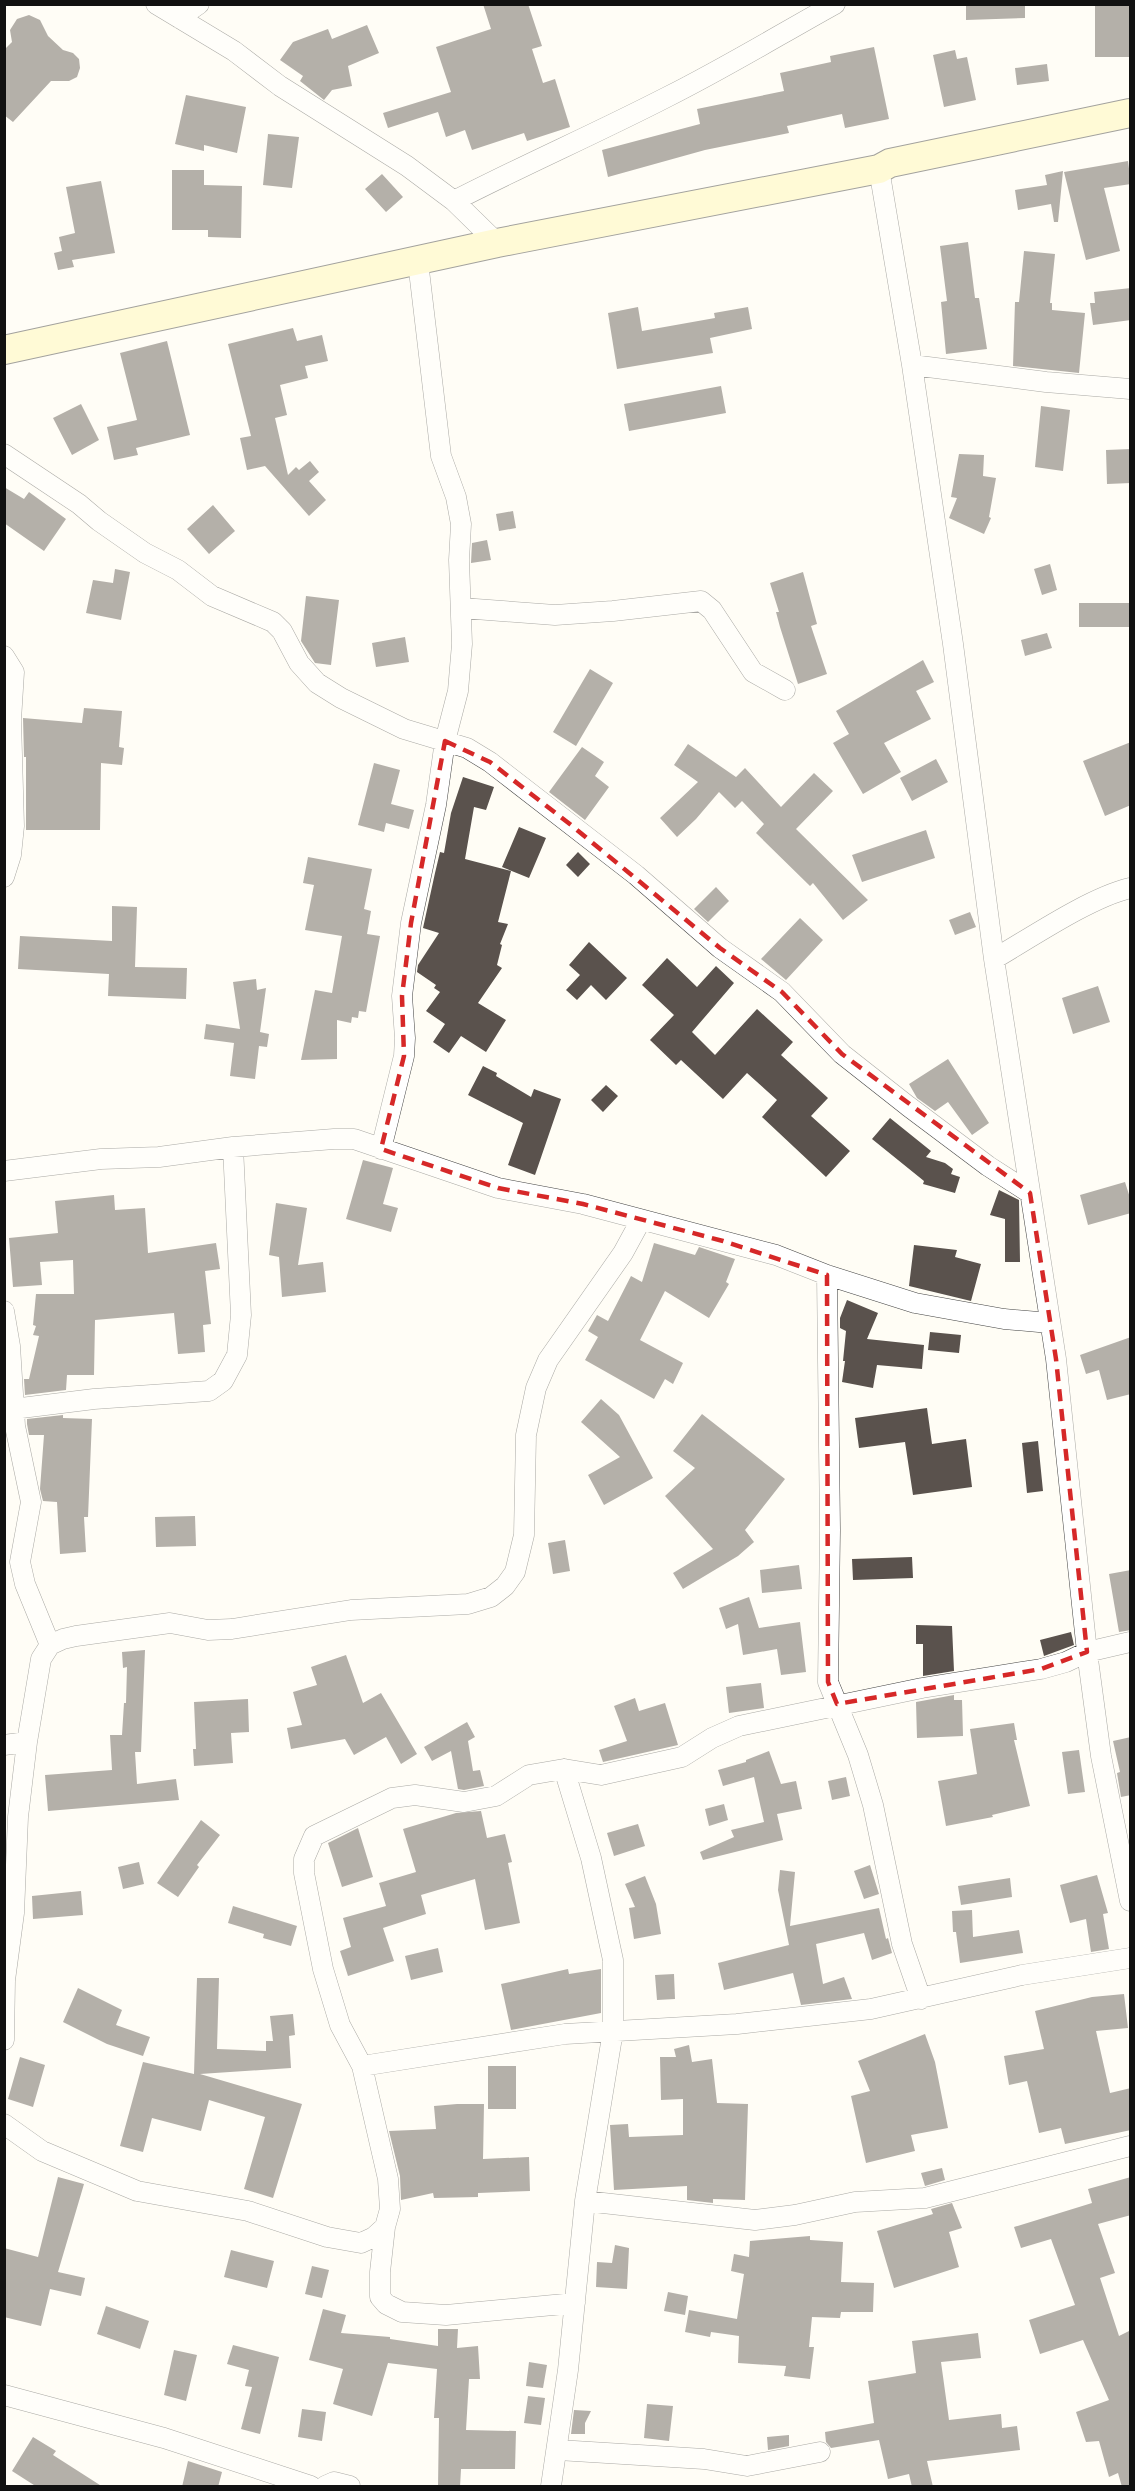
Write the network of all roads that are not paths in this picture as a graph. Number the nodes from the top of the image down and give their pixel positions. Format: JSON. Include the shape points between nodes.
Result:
{"nodes":[{"id":1,"x":156,"y":4,"type":"edge"},
{"id":2,"x":199,"y":4,"type":"edge"},
{"id":3,"x":835,"y":4,"type":"edge"},
{"id":4,"x":179,"y":18,"type":"junction"},
{"id":5,"x":1131,"y":112,"type":"edge"},
{"id":6,"x":879,"y":169,"type":"junction"},
{"id":7,"x":453,"y":201,"type":"junction"},
{"id":8,"x":497,"y":243,"type":"junction"},
{"id":9,"x":418,"y":262,"type":"junction"},
{"id":10,"x":4,"y":350,"type":"edge"},
{"id":11,"x":912,"y":365,"type":"junction"},
{"id":12,"x":1131,"y":389,"type":"edge"},
{"id":13,"x":4,"y":454,"type":"edge"},
{"id":14,"x":462,"y":608,"type":"junction"},
{"id":15,"x":4,"y":656,"type":"edge"},
{"id":16,"x":786,"y":690,"type":"dead end"},
{"id":17,"x":445,"y":741,"type":"junction"},
{"id":18,"x":4,"y":877,"type":"edge"},
{"id":19,"x":1131,"y":888,"type":"edge"},
{"id":20,"x":994,"y":959,"type":"junction"},
{"id":21,"x":234,"y":1147,"type":"junction"},
{"id":22,"x":381,"y":1149,"type":"junction"},
{"id":23,"x":4,"y":1171,"type":"edge"},
{"id":24,"x":1030,"y":1193,"type":"junction"},
{"id":25,"x":641,"y":1220,"type":"junction"},
{"id":26,"x":827,"y":1275,"type":"junction"},
{"id":27,"x":4,"y":1311,"type":"edge"},
{"id":28,"x":1050,"y":1323,"type":"junction"},
{"id":29,"x":11,"y":1422,"type":"edge"},
{"id":30,"x":1131,"y":1642,"type":"edge"},
{"id":31,"x":50,"y":1645,"type":"junction"},
{"id":32,"x":1087,"y":1652,"type":"junction"},
{"id":33,"x":837,"y":1704,"type":"junction"},
{"id":34,"x":27,"y":1742,"type":"junction"},
{"id":35,"x":4,"y":1745,"type":"edge"},
{"id":36,"x":564,"y":1769,"type":"junction"},
{"id":37,"x":1131,"y":1901,"type":"edge"},
{"id":38,"x":1131,"y":1958,"type":"edge"},
{"id":39,"x":921,"y":1999,"type":"junction"},
{"id":40,"x":613,"y":2031,"type":"junction"},
{"id":41,"x":4,"y":2040,"type":"edge"},
{"id":42,"x":362,"y":2066,"type":"junction"},
{"id":43,"x":4,"y":2124,"type":"edge"},
{"id":44,"x":1131,"y":2146,"type":"edge"},
{"id":45,"x":585,"y":2201,"type":"junction"},
{"id":46,"x":385,"y":2227,"type":"junction"},
{"id":47,"x":575,"y":2303,"type":"junction"},
{"id":48,"x":4,"y":2395,"type":"edge"},
{"id":49,"x":558,"y":2450,"type":"junction"},
{"id":50,"x":820,"y":2452,"type":"dead end"},
{"id":51,"x":311,"y":2487,"type":"edge"},
{"id":52,"x":325,"y":2487,"type":"edge"},
{"id":53,"x":350,"y":2487,"type":"edge"},
{"id":54,"x":551,"y":2487,"type":"edge"}],
"edges":[{"from":1,"to":4,"type":"street"},
{"from":2,"to":4,"type":"street"},
{"from":3,"to":7,"type":"street","via":[[699,81]]},
{"from":4,"to":7,"type":"street","via":[[234,51],[279,86],[397,160]]},
{"from":5,"to":6,"type":"street"},
{"from":6,"to":8,"type":"street"},
{"from":6,"to":11,"type":"street"},
{"from":7,"to":8,"type":"street"},
{"from":8,"to":9,"type":"street"},
{"from":9,"to":10,"type":"street"},
{"from":9,"to":14,"type":"street","via":[[441,456],[461,524]]},
{"from":11,"to":12,"type":"street"},
{"from":11,"to":20,"type":"street"},
{"from":13,"to":17,"type":"street","via":[[212,596],[273,622],[316,683],[404,729]]},
{"from":14,"to":16,"type":"street","via":[[555,615],[701,601],[712,610],[753,672]]},
{"from":14,"to":17,"type":"street","via":[[458,691]]},
{"from":15,"to":18,"type":"street","via":[[14,672],[14,826]]},
{"from":17,"to":22,"type":"street","via":[[411,923],[402,996],[404,1056]]},
{"from":17,"to":24,"type":"street","via":[[490,762],[636,875],[720,948],[782,992],[842,1054],[988,1166]]},
{"from":19,"to":20,"type":"street","via":[[1063,919]]},
{"from":20,"to":24,"type":"street"},
{"from":21,"to":22,"type":"street","via":[[354,1139]]},
{"from":21,"to":23,"type":"street"},
{"from":21,"to":29,"type":"street","via":[[241,1315],[237,1355],[223,1381],[209,1391],[94,1399]]},
{"from":22,"to":25,"type":"street","via":[[498,1188],[584,1204]]},
{"from":24,"to":28,"type":"street"},
{"from":25,"to":26,"type":"street","via":[[776,1255]]},
{"from":25,"to":31,"type":"street","via":[[623,1253],[548,1360],[536,1388],[526,1435],[521,1551],[515,1572],[491,1597],[468,1604],[351,1610],[232,1629],[208,1630],[170,1623],[76,1636]]},
{"from":26,"to":28,"type":"street","via":[[915,1303]]},
{"from":26,"to":33,"type":"street","via":[[828,1682]]},
{"from":27,"to":29,"type":"street","via":[[10,1346]]},
{"from":28,"to":32,"type":"street"},
{"from":29,"to":31,"type":"street","via":[[31,1502],[20,1562]]},
{"from":30,"to":32,"type":"street"},
{"from":31,"to":34,"type":"street","via":[[41,1659]]},
{"from":32,"to":33,"type":"street","via":[[1041,1669]]},
{"from":32,"to":37,"type":"street","via":[[1101,1756]]},
{"from":33,"to":36,"type":"street","via":[[739,1726],[682,1757],[601,1775]]},
{"from":33,"to":39,"type":"street","via":[[873,1805],[902,1944]]},
{"from":34,"to":35,"type":"street"},
{"from":34,"to":41,"type":"street","via":[[5,1980]]},
{"from":36,"to":40,"type":"street","via":[[591,1858],[613,1960]]},
{"from":36,"to":42,"type":"street","via":[[529,1775],[496,1796],[464,1802],[415,1795],[392,1798],[314,1836],[304,1859],[304,1873],[323,1969],[340,2025]]},
{"from":38,"to":39,"type":"street","via":[[1022,1975]]},
{"from":39,"to":40,"type":"street","via":[[871,2009],[737,2024]]},
{"from":40,"to":42,"type":"street","via":[[543,2037]]},
{"from":40,"to":45,"type":"street"},
{"from":42,"to":46,"type":"street","via":[[388,2179],[390,2210]]},
{"from":43,"to":46,"type":"street","via":[[42,2151],[137,2191],[248,2211],[327,2237],[361,2243]]},
{"from":44,"to":45,"type":"street","via":[[925,2198],[855,2202],[755,2220]]},
{"from":45,"to":47,"type":"street"},
{"from":46,"to":47,"type":"street","via":[[380,2297],[402,2312],[447,2315]]},
{"from":47,"to":49,"type":"street"},
{"from":48,"to":51,"type":"street","via":[[164,2438]]},
{"from":49,"to":50,"type":"street","via":[[747,2466]]},
{"from":49,"to":54,"type":"street"},
{"from":52,"to":53,"type":"street","via":[[334,2482]]}]}
